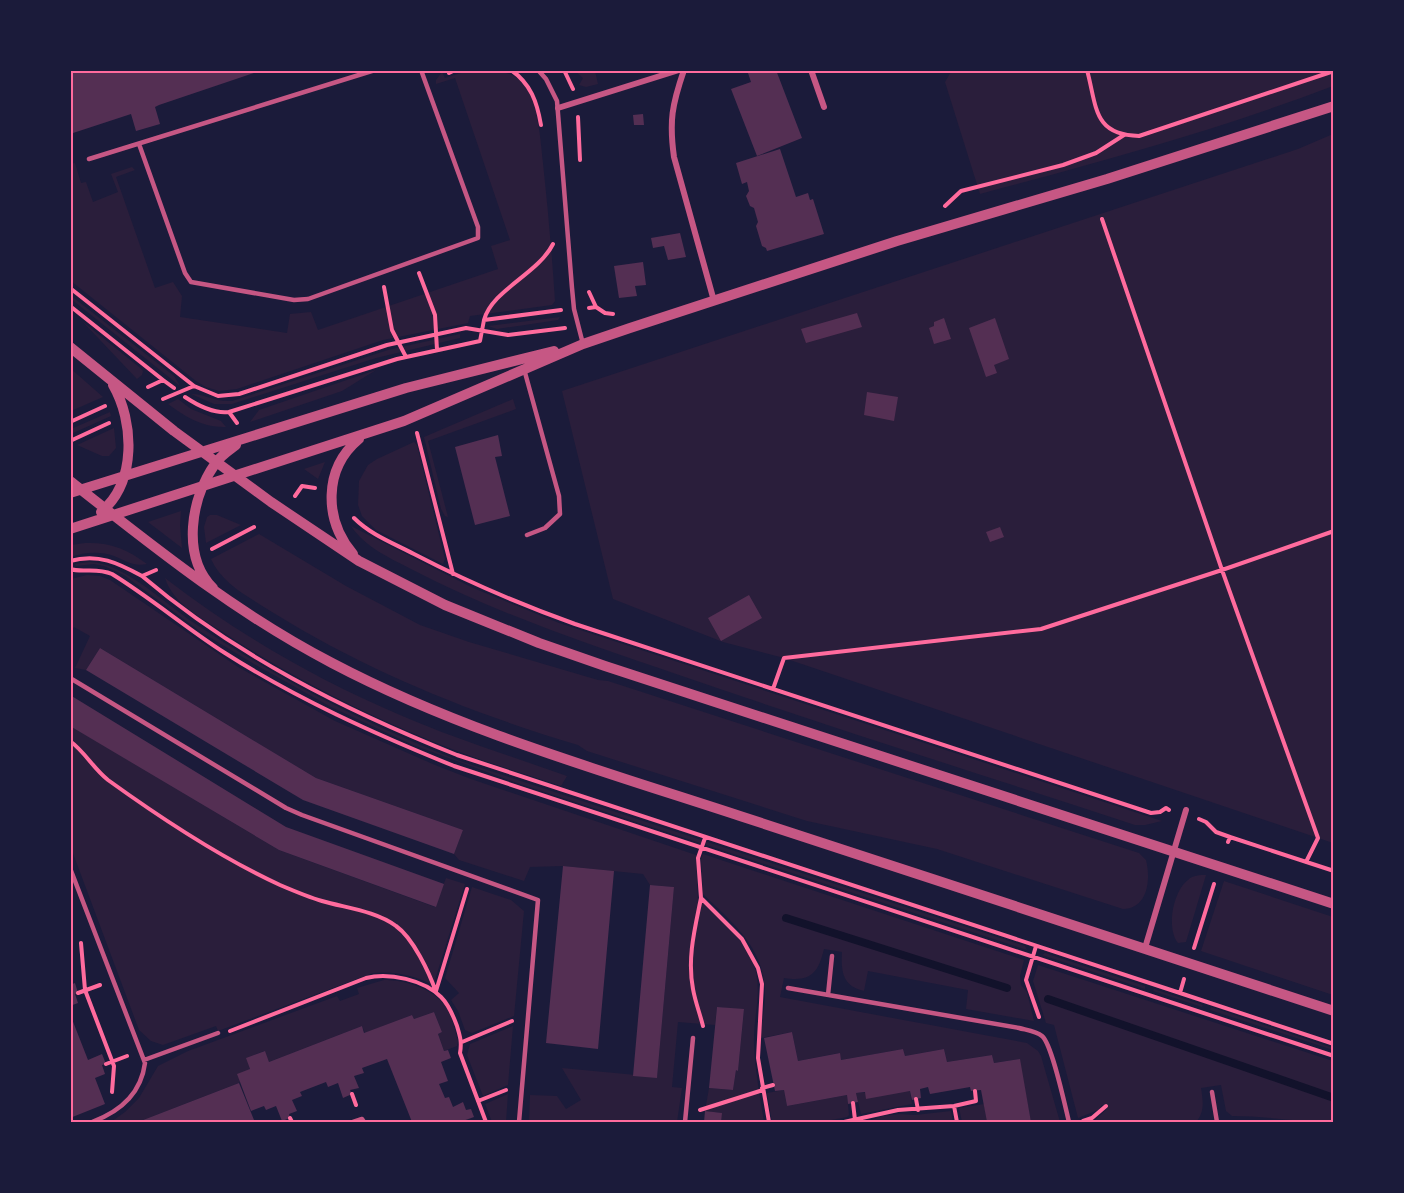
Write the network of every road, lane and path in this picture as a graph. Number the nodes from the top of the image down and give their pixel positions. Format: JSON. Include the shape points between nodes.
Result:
{"nodes":[{"id":1,"x":375,"y":70,"type":"edge"},
{"id":2,"x":420,"y":70,"type":"edge"},
{"id":3,"x":448,"y":70,"type":"edge"},
{"id":4,"x":455,"y":70,"type":"edge"},
{"id":5,"x":511,"y":70,"type":"edge"},
{"id":6,"x":538,"y":70,"type":"edge"},
{"id":7,"x":679,"y":70,"type":"edge"},
{"id":8,"x":684,"y":70,"type":"edge"},
{"id":9,"x":811,"y":70,"type":"edge"},
{"id":10,"x":1087,"y":70,"type":"edge"},
{"id":11,"x":1334,"y":71,"type":"edge"},
{"id":12,"x":1334,"y":106,"type":"edge"},
{"id":13,"x":824,"y":107,"type":"dead end"},
{"id":14,"x":558,"y":108,"type":"junction"},
{"id":15,"x":542,"y":130,"type":"dead end"},
{"id":16,"x":1124,"y":135,"type":"junction"},
{"id":17,"x":140,"y":144,"type":"junction"},
{"id":18,"x":89,"y":159,"type":"dead end"},
{"id":19,"x":976,"y":186,"type":"dead end"},
{"id":20,"x":1102,"y":219,"type":"dead end"},
{"id":21,"x":552,"y":235,"type":"dead end"},
{"id":22,"x":553,"y":244,"type":"junction"},
{"id":23,"x":554,"y":255,"type":"dead end"},
{"id":24,"x":415,"y":262,"type":"junction"},
{"id":25,"x":381,"y":274,"type":"junction"},
{"id":26,"x":70,"y":288,"type":"edge"},
{"id":27,"x":555,"y":300,"type":"dead end"},
{"id":28,"x":714,"y":300,"type":"junction"},
{"id":29,"x":70,"y":306,"type":"edge"},
{"id":30,"x":562,"y":310,"type":"dead end"},
{"id":31,"x":555,"y":311,"type":"junction"},
{"id":32,"x":484,"y":320,"type":"junction"},
{"id":33,"x":578,"y":328,"type":"junction"},
{"id":34,"x":482,"y":330,"type":"junction"},
{"id":35,"x":436,"y":334,"type":"junction"},
{"id":36,"x":398,"y":343,"type":"junction"},
{"id":37,"x":583,"y":344,"type":"junction"},
{"id":38,"x":70,"y":347,"type":"edge"},
{"id":39,"x":437,"y":350,"type":"junction"},
{"id":40,"x":406,"y":357,"type":"junction"},
{"id":41,"x":524,"y":369,"type":"junction"},
{"id":42,"x":102,"y":372,"type":"junction"},
{"id":43,"x":163,"y":380,"type":"junction"},
{"id":44,"x":194,"y":386,"type":"junction"},
{"id":45,"x":144,"y":388,"type":"dead end"},
{"id":46,"x":174,"y":388,"type":"dead end"},
{"id":47,"x":185,"y":397,"type":"dead end"},
{"id":48,"x":160,"y":400,"type":"dead end"},
{"id":49,"x":109,"y":404,"type":"dead end"},
{"id":50,"x":229,"y":412,"type":"junction"},
{"id":51,"x":115,"y":420,"type":"dead end"},
{"id":52,"x":70,"y":422,"type":"edge"},
{"id":53,"x":240,"y":427,"type":"dead end"},
{"id":54,"x":372,"y":432,"type":"junction"},
{"id":55,"x":417,"y":433,"type":"dead end"},
{"id":56,"x":252,"y":437,"type":"junction"},
{"id":57,"x":70,"y":441,"type":"edge"},
{"id":58,"x":202,"y":452,"type":"junction"},
{"id":59,"x":216,"y":462,"type":"junction"},
{"id":60,"x":123,"y":476,"type":"junction"},
{"id":61,"x":235,"y":476,"type":"junction"},
{"id":62,"x":70,"y":481,"type":"edge"},
{"id":63,"x":203,"y":487,"type":"junction"},
{"id":64,"x":321,"y":489,"type":"dead end"},
{"id":65,"x":76,"y":491,"type":"edge"},
{"id":66,"x":292,"y":500,"type":"dead end"},
{"id":67,"x":109,"y":512,"type":"junction"},
{"id":68,"x":351,"y":512,"type":"dead end"},
{"id":69,"x":76,"y":527,"type":"edge"},
{"id":70,"x":254,"y":527,"type":"dead end"},
{"id":71,"x":1334,"y":531,"type":"edge"},
{"id":72,"x":527,"y":535,"type":"dead end"},
{"id":73,"x":205,"y":552,"type":"dead end"},
{"id":74,"x":70,"y":561,"type":"edge"},
{"id":75,"x":359,"y":561,"type":"junction"},
{"id":76,"x":70,"y":569,"type":"edge"},
{"id":77,"x":157,"y":569,"type":"dead end"},
{"id":78,"x":1222,"y":570,"type":"junction"},
{"id":79,"x":453,"y":574,"type":"junction"},
{"id":80,"x":142,"y":576,"type":"junction"},
{"id":81,"x":223,"y":598,"type":"junction"},
{"id":82,"x":70,"y":678,"type":"edge"},
{"id":83,"x":773,"y":689,"type":"junction"},
{"id":84,"x":70,"y":741,"type":"edge"},
{"id":85,"x":1170,"y":810,"type":"dead end"},
{"id":86,"x":1186,"y":810,"type":"dead end"},
{"id":87,"x":1202,"y":820,"type":"dead end"},
{"id":88,"x":705,"y":837,"type":"junction"},
{"id":89,"x":702,"y":848,"type":"junction"},
{"id":90,"x":1175,"y":852,"type":"junction"},
{"id":91,"x":1306,"y":862,"type":"junction"},
{"id":92,"x":70,"y":868,"type":"edge"},
{"id":93,"x":1334,"y":871,"type":"edge"},
{"id":94,"x":472,"y":876,"type":"junction"},
{"id":95,"x":1216,"y":879,"type":"dead end"},
{"id":96,"x":701,"y":898,"type":"junction"},
{"id":97,"x":1334,"y":904,"type":"edge"},
{"id":98,"x":80,"y":939,"type":"dead end"},
{"id":99,"x":1036,"y":946,"type":"junction"},
{"id":100,"x":1145,"y":948,"type":"junction"},
{"id":101,"x":1194,"y":949,"type":"dead end"},
{"id":102,"x":832,"y":956,"type":"dead end"},
{"id":103,"x":1033,"y":957,"type":"junction"},
{"id":104,"x":1185,"y":976,"type":"dead end"},
{"id":105,"x":107,"y":982,"type":"dead end"},
{"id":106,"x":1151,"y":984,"type":"junction"},
{"id":107,"x":788,"y":988,"type":"dead end"},
{"id":108,"x":86,"y":990,"type":"junction"},
{"id":109,"x":436,"y":992,"type":"junction"},
{"id":110,"x":78,"y":993,"type":"dead end"},
{"id":111,"x":1180,"y":993,"type":"junction"},
{"id":112,"x":1147,"y":994,"type":"junction"},
{"id":113,"x":828,"y":995,"type":"junction"},
{"id":114,"x":1208,"y":1002,"type":"junction"},
{"id":115,"x":1334,"y":1011,"type":"edge"},
{"id":116,"x":1204,"y":1013,"type":"junction"},
{"id":117,"x":527,"y":1015,"type":"junction"},
{"id":118,"x":1040,"y":1022,"type":"dead end"},
{"id":119,"x":703,"y":1026,"type":"dead end"},
{"id":120,"x":235,"y":1029,"type":"dead end"},
{"id":121,"x":218,"y":1033,"type":"dead end"},
{"id":122,"x":693,"y":1038,"type":"dead end"},
{"id":123,"x":462,"y":1042,"type":"junction"},
{"id":124,"x":1334,"y":1044,"type":"edge"},
{"id":125,"x":134,"y":1053,"type":"dead end"},
{"id":126,"x":1334,"y":1056,"type":"edge"},
{"id":127,"x":144,"y":1060,"type":"junction"},
{"id":128,"x":112,"y":1061,"type":"junction"},
{"id":129,"x":106,"y":1064,"type":"dead end"},
{"id":130,"x":521,"y":1084,"type":"junction"},
{"id":131,"x":773,"y":1085,"type":"dead end"},
{"id":132,"x":763,"y":1089,"type":"junction"},
{"id":133,"x":975,"y":1091,"type":"dead end"},
{"id":134,"x":1212,"y":1092,"type":"dead end"},
{"id":135,"x":916,"y":1099,"type":"dead end"},
{"id":136,"x":478,"y":1101,"type":"junction"},
{"id":137,"x":853,"y":1103,"type":"dead end"},
{"id":138,"x":954,"y":1106,"type":"junction"},
{"id":139,"x":1106,"y":1106,"type":"dead end"},
{"id":140,"x":699,"y":1110,"type":"dead end"},
{"id":141,"x":918,"y":1110,"type":"junction"},
{"id":142,"x":110,"y":1114,"type":"junction"},
{"id":143,"x":1092,"y":1118,"type":"dead end"},
{"id":144,"x":853,"y":1121,"type":"edge"},
{"id":145,"x":92,"y":1122,"type":"edge"},
{"id":146,"x":353,"y":1122,"type":"edge"},
{"id":147,"x":364,"y":1122,"type":"edge"},
{"id":148,"x":486,"y":1122,"type":"edge"},
{"id":149,"x":519,"y":1122,"type":"edge"},
{"id":150,"x":685,"y":1122,"type":"edge"},
{"id":151,"x":769,"y":1122,"type":"edge"},
{"id":152,"x":844,"y":1122,"type":"edge"},
{"id":153,"x":957,"y":1122,"type":"edge"},
{"id":154,"x":1070,"y":1122,"type":"edge"},
{"id":155,"x":1217,"y":1122,"type":"edge"}],
"edges":[{"from":1,"to":17,"type":"lane"},
{"from":2,"to":24,"type":"lane","via":[[478,227],[478,238]]},
{"from":3,"to":4,"type":"path"},
{"from":5,"to":15,"type":"path","via":[[530,87]]},
{"from":6,"to":14,"type":"lane"},
{"from":7,"to":14,"type":"street"},
{"from":8,"to":28,"type":"street","via":[[674,99],[671,136]]},
{"from":9,"to":13,"type":"street"},
{"from":10,"to":16,"type":"path","via":[[1100,119],[1110,130]]},
{"from":11,"to":16,"type":"path","via":[[1139,136]]},
{"from":12,"to":28,"type":"street"},
{"from":14,"to":33,"type":"lane"},
{"from":16,"to":19,"type":"path","via":[[1096,153],[1064,165]]},
{"from":17,"to":18,"type":"lane"},
{"from":17,"to":25,"type":"lane","via":[[191,282],[308,299]]},
{"from":20,"to":78,"type":"path"},
{"from":21,"to":22,"type":"path"},
{"from":22,"to":23,"type":"path"},
{"from":22,"to":32,"type":"path","via":[[535,268],[500,297]]},
{"from":24,"to":25,"type":"lane"},
{"from":24,"to":35,"type":"path","via":[[435,315]]},
{"from":25,"to":36,"type":"path"},
{"from":26,"to":44,"type":"path"},
{"from":27,"to":31,"type":"path"},
{"from":28,"to":37,"type":"street"},
{"from":29,"to":43,"type":"path"},
{"from":30,"to":31,"type":"path"},
{"from":31,"to":32,"type":"path"},
{"from":32,"to":34,"type":"path"},
{"from":33,"to":34,"type":"path","via":[[508,335]]},
{"from":33,"to":37,"type":"lane"},
{"from":34,"to":35,"type":"path","via":[[466,328]]},
{"from":34,"to":39,"type":"path","via":[[480,341]]},
{"from":35,"to":36,"type":"path"},
{"from":35,"to":39,"type":"path"},
{"from":36,"to":40,"type":"path"},
{"from":36,"to":44,"type":"path","via":[[239,394],[218,396]]},
{"from":37,"to":41,"type":"street"},
{"from":37,"to":56,"type":"street","via":[[406,388]]},
{"from":38,"to":42,"type":"street"},
{"from":39,"to":40,"type":"path"},
{"from":40,"to":50,"type":"path"},
{"from":41,"to":54,"type":"street"},
{"from":41,"to":72,"type":"lane","via":[[559,496],[560,514],[545,528]]},
{"from":42,"to":58,"type":"street"},
{"from":42,"to":60,"type":"street","via":[[120,398],[126,416],[128,447]]},
{"from":43,"to":45,"type":"path"},
{"from":43,"to":46,"type":"path"},
{"from":44,"to":48,"type":"path"},
{"from":47,"to":50,"type":"path","via":[[204,408]]},
{"from":49,"to":52,"type":"path"},
{"from":50,"to":53,"type":"path"},
{"from":51,"to":57,"type":"path"},
{"from":54,"to":61,"type":"street"},
{"from":54,"to":75,"type":"street","via":[[350,447],[341,459],[330,499],[341,538]]},
{"from":55,"to":79,"type":"path"},
{"from":56,"to":58,"type":"street"},
{"from":56,"to":59,"type":"street"},
{"from":58,"to":59,"type":"street"},
{"from":58,"to":60,"type":"street"},
{"from":59,"to":61,"type":"street"},
{"from":59,"to":63,"type":"street"},
{"from":60,"to":65,"type":"street"},
{"from":60,"to":67,"type":"street"},
{"from":61,"to":63,"type":"street"},
{"from":61,"to":75,"type":"street"},
{"from":62,"to":65,"type":"street"},
{"from":63,"to":67,"type":"street"},
{"from":63,"to":81,"type":"street","via":[[193,528],[196,555],[209,584]]},
{"from":64,"to":66,"type":"path","via":[[302,486]]},
{"from":65,"to":67,"type":"street"},
{"from":67,"to":69,"type":"street"},
{"from":67,"to":81,"type":"street"},
{"from":68,"to":79,"type":"path","via":[[368,530]]},
{"from":70,"to":73,"type":"path"},
{"from":71,"to":78,"type":"path"},
{"from":74,"to":80,"type":"path","via":[[105,559]]},
{"from":75,"to":90,"type":"street","via":[[445,605],[539,643]]},
{"from":76,"to":89,"type":"path","via":[[112,574],[226,654],[328,712],[374,733],[477,775]]},
{"from":77,"to":80,"type":"path"},
{"from":78,"to":83,"type":"path","via":[[1041,629],[783,658]]},
{"from":78,"to":91,"type":"path","via":[[1318,838]]},
{"from":79,"to":83,"type":"path","via":[[533,609]]},
{"from":80,"to":88,"type":"path","via":[[172,602],[241,649],[374,721],[479,763]]},
{"from":81,"to":100,"type":"street","via":[[330,662],[443,716]]},
{"from":82,"to":94,"type":"lane","via":[[286,808]]},
{"from":83,"to":85,"type":"path","via":[[1151,813]]},
{"from":84,"to":109,"type":"path","via":[[108,780],[241,865],[304,895],[393,924],[409,940]]},
{"from":86,"to":90,"type":"street"},
{"from":87,"to":91,"type":"path","via":[[1229,839]]},
{"from":88,"to":89,"type":"path"},
{"from":88,"to":99,"type":"path"},
{"from":89,"to":96,"type":"path","via":[[698,858]]},
{"from":89,"to":103,"type":"path"},
{"from":90,"to":97,"type":"street"},
{"from":90,"to":100,"type":"street"},
{"from":91,"to":93,"type":"path"},
{"from":92,"to":127,"type":"lane"},
{"from":94,"to":109,"type":"path"},
{"from":94,"to":117,"type":"lane","via":[[538,900]]},
{"from":95,"to":101,"type":"path"},
{"from":96,"to":119,"type":"path","via":[[690,969]]},
{"from":96,"to":132,"type":"path","via":[[742,939],[758,968],[762,984],[758,1058]]},
{"from":98,"to":108,"type":"path"},
{"from":99,"to":103,"type":"path"},
{"from":99,"to":106,"type":"path"},
{"from":100,"to":115,"type":"street"},
{"from":102,"to":113,"type":"lane"},
{"from":103,"to":112,"type":"path"},
{"from":103,"to":118,"type":"path","via":[[1026,980]]},
{"from":104,"to":111,"type":"path"},
{"from":105,"to":108,"type":"path"},
{"from":106,"to":111,"type":"path"},
{"from":106,"to":112,"type":"path"},
{"from":107,"to":113,"type":"lane"},
{"from":108,"to":110,"type":"path"},
{"from":108,"to":128,"type":"path"},
{"from":109,"to":120,"type":"path","via":[[406,979],[374,976]]},
{"from":109,"to":123,"type":"path","via":[[449,1006]]},
{"from":111,"to":114,"type":"path"},
{"from":112,"to":116,"type":"path"},
{"from":113,"to":154,"type":"lane","via":[[1038,1033],[1051,1053]]},
{"from":114,"to":116,"type":"path"},
{"from":114,"to":124,"type":"path"},
{"from":116,"to":126,"type":"path"},
{"from":117,"to":123,"type":"path"},
{"from":117,"to":130,"type":"lane"},
{"from":121,"to":127,"type":"lane"},
{"from":122,"to":150,"type":"lane"},
{"from":123,"to":136,"type":"path","via":[[460,1053]]},
{"from":125,"to":128,"type":"path"},
{"from":127,"to":142,"type":"lane","via":[[144,1072],[135,1092]]},
{"from":128,"to":129,"type":"path"},
{"from":128,"to":142,"type":"path"},
{"from":130,"to":136,"type":"path"},
{"from":130,"to":149,"type":"lane"},
{"from":131,"to":132,"type":"path"},
{"from":132,"to":140,"type":"path"},
{"from":132,"to":151,"type":"path"},
{"from":133,"to":138,"type":"path","via":[[976,1101]]},
{"from":134,"to":155,"type":"lane"},
{"from":135,"to":141,"type":"path"},
{"from":136,"to":148,"type":"path"},
{"from":137,"to":144,"type":"path"},
{"from":138,"to":141,"type":"path"},
{"from":138,"to":153,"type":"path"},
{"from":139,"to":143,"type":"path"},
{"from":141,"to":144,"type":"path","via":[[898,1110]]},
{"from":142,"to":145,"type":"lane"},
{"from":144,"to":152,"type":"path"},
{"from":146,"to":147,"type":"lane"}]}
